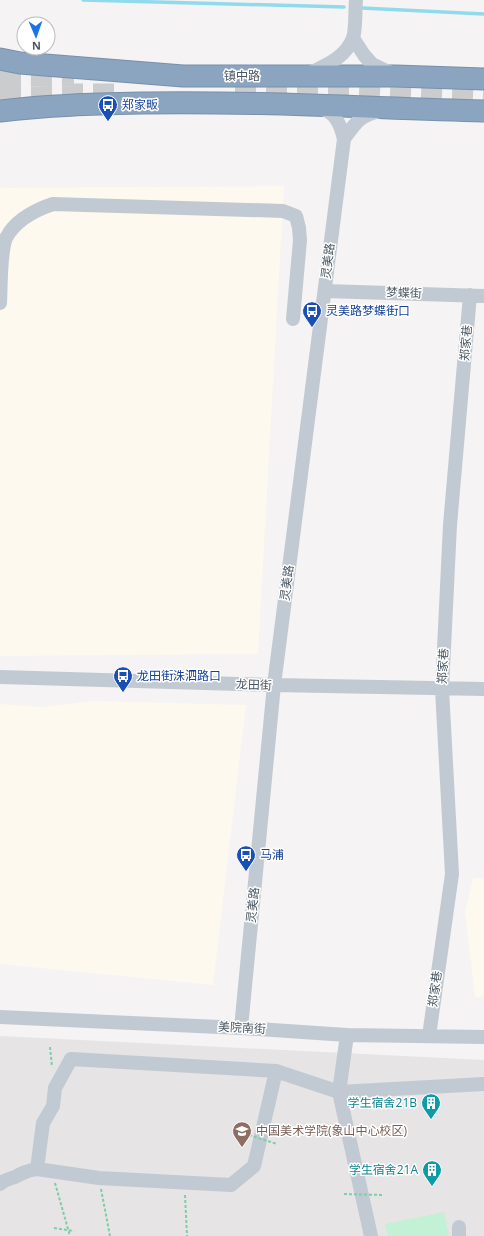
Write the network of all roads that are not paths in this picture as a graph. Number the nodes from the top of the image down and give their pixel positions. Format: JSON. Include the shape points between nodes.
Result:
{"nodes":[{"id":1,"x":356,"y":0,"type":"edge"},
{"id":2,"x":353,"y":38,"type":"junction"},
{"id":3,"x":0,"y":59,"type":"edge"},
{"id":4,"x":305,"y":76,"type":"junction"},
{"id":5,"x":396,"y":76,"type":"junction"},
{"id":6,"x":484,"y":80,"type":"edge"},
{"id":7,"x":306,"y":105,"type":"junction"},
{"id":8,"x":388,"y":109,"type":"junction"},
{"id":9,"x":0,"y":111,"type":"edge"},
{"id":10,"x":484,"y":111,"type":"edge"},
{"id":11,"x":344,"y":139,"type":"junction"},
{"id":12,"x":324,"y":291,"type":"junction"},
{"id":13,"x":470,"y":295,"type":"junction"},
{"id":14,"x":484,"y":296,"type":"edge"},
{"id":15,"x":0,"y":303,"type":"edge"},
{"id":16,"x":293,"y":320,"type":"dead end"},
{"id":17,"x":0,"y":677,"type":"edge"},
{"id":18,"x":274,"y":686,"type":"junction"},
{"id":19,"x":442,"y":689,"type":"junction"},
{"id":20,"x":484,"y":689,"type":"edge"},
{"id":21,"x":0,"y":1018,"type":"edge"},
{"id":22,"x":241,"y":1028,"type":"junction"},
{"id":23,"x":347,"y":1035,"type":"junction"},
{"id":24,"x":429,"y":1036,"type":"junction"},
{"id":25,"x":484,"y":1037,"type":"edge"},
{"id":26,"x":276,"y":1071,"type":"junction"},
{"id":27,"x":484,"y":1084,"type":"edge"},
{"id":28,"x":339,"y":1092,"type":"junction"},
{"id":29,"x":36,"y":1169,"type":"junction"},
{"id":30,"x":0,"y":1184,"type":"edge"},
{"id":31,"x":371,"y":1236,"type":"edge"}],
"edges":[{"from":1,"to":2,"type":"street"},
{"from":2,"to":4,"type":"street","via":[[342,55]]},
{"from":2,"to":5,"type":"street","via":[[372,64]]},
{"from":3,"to":4,"type":"highway","name":"镇中路","via":[[20,63],[183,76]]},
{"from":4,"to":5,"type":"highway","name":"镇中路"},
{"from":5,"to":6,"type":"highway","name":"镇中路"},
{"from":7,"to":8,"type":"highway"},
{"from":7,"to":9,"type":"highway","via":[[193,102],[28,107]]},
{"from":7,"to":11,"type":"street","name":"灵美路","via":[[326,109],[337,119]]},
{"from":8,"to":10,"type":"highway"},
{"from":8,"to":11,"type":"street","name":"灵美路","via":[[366,115]]},
{"from":11,"to":12,"type":"street","name":"灵美路"},
{"from":12,"to":13,"type":"street","name":"梦蝶街"},
{"from":12,"to":18,"type":"street","name":"灵美路"},
{"from":13,"to":14,"type":"street","name":"梦蝶街"},
{"from":13,"to":19,"type":"street","name":"郑家巷","via":[[450,524]]},
{"from":15,"to":16,"type":"street","via":[[2,255],[6,239],[26,217],[40,208],[53,204],[283,211],[296,216],[299,228]]},
{"from":17,"to":18,"type":"street","name":"龙田街"},
{"from":18,"to":19,"type":"street","name":"龙田街"},
{"from":18,"to":22,"type":"street","name":"灵美路"},
{"from":19,"to":20,"type":"street","name":"龙田街"},
{"from":19,"to":24,"type":"street","name":"郑家巷","via":[[452,874]]},
{"from":21,"to":22,"type":"street","name":"美院南街"},
{"from":22,"to":23,"type":"street","name":"美院南街"},
{"from":23,"to":24,"type":"street","name":"美院南街"},
{"from":23,"to":28,"type":"street"},
{"from":24,"to":25,"type":"street","name":"美院南街"},
{"from":26,"to":28,"type":"street"},
{"from":26,"to":29,"type":"street","via":[[71,1059],[55,1088],[53,1106],[43,1123]]},
{"from":26,"to":29,"type":"street","via":[[254,1166],[231,1185],[99,1178]]},
{"from":27,"to":28,"type":"street"},
{"from":28,"to":31,"type":"street"},
{"from":29,"to":30,"type":"street","via":[[23,1172]]}]}
